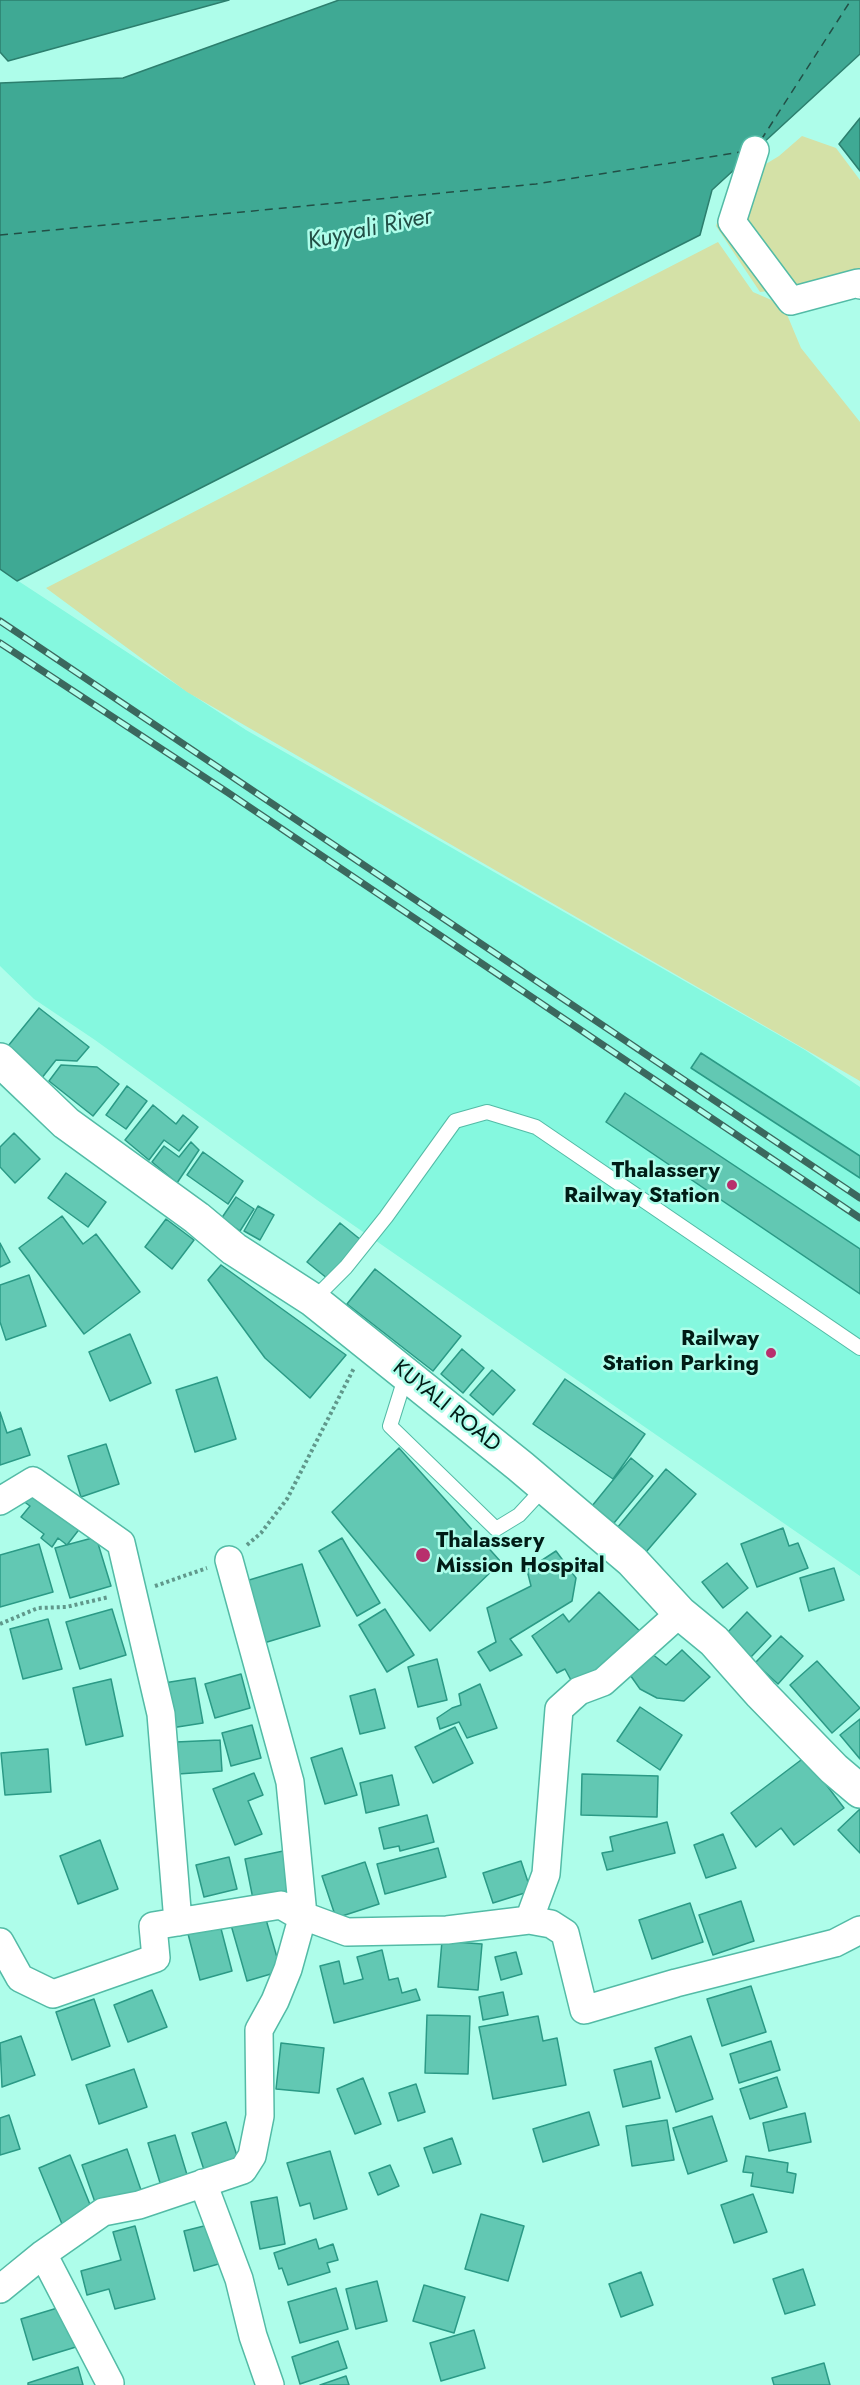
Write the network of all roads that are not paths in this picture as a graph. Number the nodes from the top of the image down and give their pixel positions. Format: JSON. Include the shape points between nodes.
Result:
{"nodes":[{"id":1,"x":755,"y":150,"type":"dead end"},
{"id":2,"x":860,"y":285,"type":"edge"},
{"id":3,"x":0,"y":1060,"type":"edge"},
{"id":4,"x":314,"y":1300,"type":"junction"},
{"id":5,"x":860,"y":1348,"type":"edge"},
{"id":6,"x":406,"y":1375,"type":"junction"},
{"id":7,"x":544,"y":1488,"type":"junction"},
{"id":8,"x":0,"y":1501,"type":"edge"},
{"id":9,"x":229,"y":1560,"type":"road end"},
{"id":10,"x":680,"y":1613,"type":"junction"},
{"id":11,"x":860,"y":1791,"type":"edge"},
{"id":12,"x":303,"y":1915,"type":"junction"},
{"id":13,"x":529,"y":1920,"type":"junction"},
{"id":14,"x":178,"y":1922,"type":"junction"},
{"id":15,"x":860,"y":1930,"type":"edge"},
{"id":16,"x":0,"y":1942,"type":"edge"},
{"id":17,"x":203,"y":2183,"type":"junction"},
{"id":18,"x":43,"y":2254,"type":"junction"},
{"id":19,"x":0,"y":2289,"type":"edge"},
{"id":20,"x":110,"y":2383,"type":"dead end"},
{"id":21,"x":270,"y":2385,"type":"edge"}],
"edges":[{"from":1,"to":2,"type":"street","via":[[732,222],[791,301]]},
{"from":3,"to":4,"type":"main road","name":"KUYALI ROAD","via":[[66,1123],[234,1249]]},
{"from":4,"to":5,"type":"lane","via":[[386,1217],[455,1121],[487,1112],[536,1126]]},
{"from":4,"to":6,"type":"main road","name":"KUYALI ROAD"},
{"from":6,"to":7,"type":"main road","name":"KUYALI ROAD"},
{"from":6,"to":7,"type":"lane","via":[[390,1426],[496,1528],[519,1515]]},
{"from":7,"to":10,"type":"main road","name":"KUYALI ROAD","via":[[632,1562]]},
{"from":8,"to":14,"type":"street","via":[[33,1481],[121,1543],[161,1714]]},
{"from":9,"to":12,"type":"street","via":[[290,1782]]},
{"from":10,"to":11,"type":"main road","name":"KUYALI ROAD","via":[[714,1641],[834,1769]]},
{"from":10,"to":13,"type":"street","via":[[603,1682],[579,1691],[559,1709],[546,1874]]},
{"from":12,"to":13,"type":"street","via":[[347,1932],[447,1930]]},
{"from":12,"to":14,"type":"street","via":[[281,1905]]},
{"from":12,"to":17,"type":"street","via":[[288,1969],[260,2030],[260,2116],[252,2156],[243,2170]]},
{"from":13,"to":15,"type":"street","via":[[551,1924],[565,1933],[584,2010],[835,1942]]},
{"from":14,"to":16,"type":"street","via":[[153,1926],[156,1958],[53,1994],[20,1978]]},
{"from":17,"to":18,"type":"street","via":[[139,2205],[104,2212]]},
{"from":17,"to":21,"type":"street","via":[[239,2279]]},
{"from":18,"to":19,"type":"street"},
{"from":18,"to":20,"type":"street"}]}
